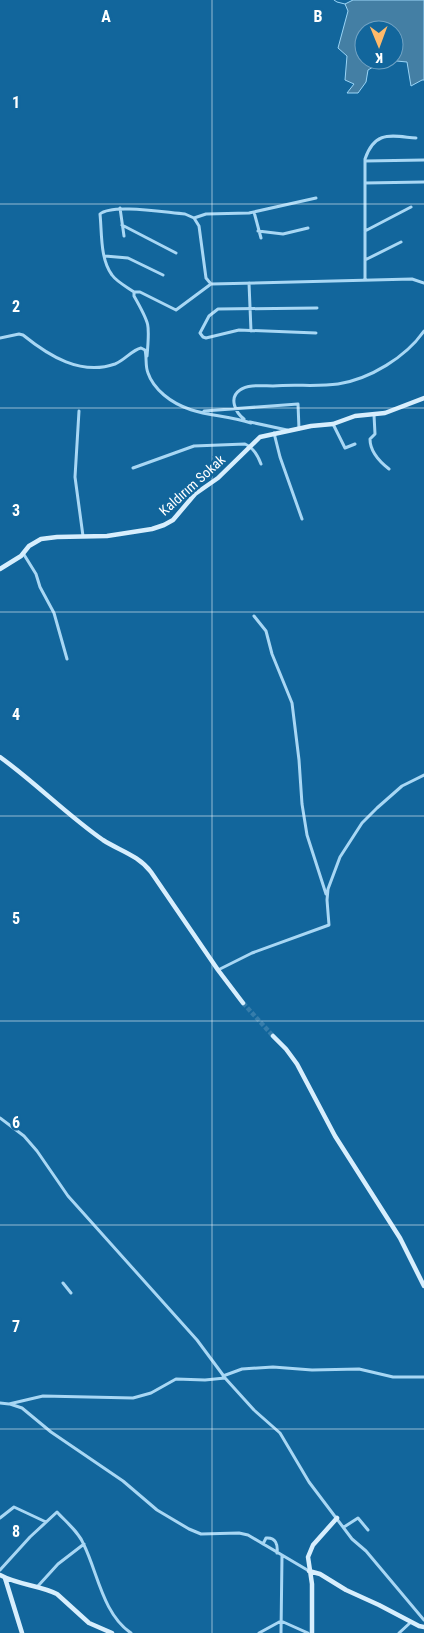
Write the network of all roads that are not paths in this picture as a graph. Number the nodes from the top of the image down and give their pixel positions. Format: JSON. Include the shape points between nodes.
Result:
{"nodes":[{"id":1,"x":416,"y":138,"type":"dead end"},
{"id":2,"x":424,"y":160,"type":"edge"},
{"id":3,"x":365,"y":161,"type":"junction"},
{"id":4,"x":424,"y":182,"type":"edge"},
{"id":5,"x":365,"y":184,"type":"junction"},
{"id":6,"x":316,"y":198,"type":"dead end"},
{"id":7,"x":411,"y":207,"type":"dead end"},
{"id":8,"x":120,"y":208,"type":"junction"},
{"id":9,"x":254,"y":212,"type":"junction"},
{"id":10,"x":194,"y":218,"type":"junction"},
{"id":11,"x":122,"y":225,"type":"junction"},
{"id":12,"x":308,"y":228,"type":"dead end"},
{"id":13,"x":258,"y":231,"type":"junction"},
{"id":14,"x":365,"y":231,"type":"junction"},
{"id":15,"x":124,"y":236,"type":"dead end"},
{"id":16,"x":261,"y":238,"type":"dead end"},
{"id":17,"x":401,"y":242,"type":"dead end"},
{"id":18,"x":176,"y":252,"type":"dead end"},
{"id":19,"x":105,"y":256,"type":"junction"},
{"id":20,"x":365,"y":260,"type":"junction"},
{"id":21,"x":163,"y":275,"type":"dead end"},
{"id":22,"x":365,"y":280,"type":"junction"},
{"id":23,"x":249,"y":283,"type":"junction"},
{"id":24,"x":424,"y":283,"type":"edge"},
{"id":25,"x":212,"y":284,"type":"junction"},
{"id":26,"x":134,"y":292,"type":"junction"},
{"id":27,"x":250,"y":308,"type":"junction"},
{"id":28,"x":317,"y":308,"type":"dead end"},
{"id":29,"x":251,"y":330,"type":"junction"},
{"id":30,"x":424,"y":331,"type":"edge"},
{"id":31,"x":316,"y":333,"type":"dead end"},
{"id":32,"x":0,"y":338,"type":"edge"},
{"id":33,"x":147,"y":356,"type":"junction"},
{"id":34,"x":424,"y":398,"type":"edge"},
{"id":35,"x":236,"y":409,"type":"junction"},
{"id":36,"x":79,"y":411,"type":"dead end"},
{"id":37,"x":202,"y":411,"type":"junction"},
{"id":38,"x":374,"y":415,"type":"junction"},
{"id":39,"x":252,"y":423,"type":"junction"},
{"id":40,"x":333,"y":424,"type":"junction"},
{"id":41,"x":299,"y":428,"type":"junction"},
{"id":42,"x":289,"y":430,"type":"junction"},
{"id":43,"x":274,"y":433,"type":"junction"},
{"id":44,"x":355,"y":444,"type":"dead end"},
{"id":45,"x":249,"y":446,"type":"junction"},
{"id":46,"x":261,"y":464,"type":"dead end"},
{"id":47,"x":133,"y":468,"type":"dead end"},
{"id":48,"x":390,"y":469,"type":"dead end"},
{"id":49,"x":302,"y":519,"type":"dead end"},
{"id":50,"x":83,"y":536,"type":"junction"},
{"id":51,"x":23,"y":553,"type":"junction"},
{"id":52,"x":0,"y":569,"type":"edge"},
{"id":53,"x":254,"y":616,"type":"dead end"},
{"id":54,"x":67,"y":659,"type":"dead end"},
{"id":55,"x":0,"y":757,"type":"edge"},
{"id":56,"x":424,"y":775,"type":"edge"},
{"id":57,"x":327,"y":897,"type":"junction"},
{"id":58,"x":218,"y":970,"type":"junction"},
{"id":59,"x":243,"y":1003,"type":"tunnel mouth"},
{"id":60,"x":273,"y":1036,"type":"tunnel mouth"},
{"id":61,"x":0,"y":1118,"type":"edge"},
{"id":62,"x":63,"y":1284,"type":"dead end"},
{"id":63,"x":424,"y":1286,"type":"edge"},
{"id":64,"x":71,"y":1293,"type":"dead end"},
{"id":65,"x":224,"y":1376,"type":"junction"},
{"id":66,"x":424,"y":1377,"type":"edge"},
{"id":67,"x":0,"y":1402,"type":"edge"},
{"id":68,"x":9,"y":1404,"type":"junction"},
{"id":69,"x":0,"y":1518,"type":"edge"},
{"id":70,"x":336,"y":1518,"type":"junction"},
{"id":71,"x":46,"y":1522,"type":"junction"},
{"id":72,"x":344,"y":1528,"type":"junction"},
{"id":73,"x":368,"y":1530,"type":"dead end"},
{"id":74,"x":84,"y":1544,"type":"junction"},
{"id":75,"x":263,"y":1544,"type":"junction"},
{"id":76,"x":277,"y":1553,"type":"junction"},
{"id":77,"x":282,"y":1556,"type":"junction"},
{"id":78,"x":0,"y":1570,"type":"edge"},
{"id":79,"x":308,"y":1571,"type":"junction"},
{"id":80,"x":0,"y":1574,"type":"edge"},
{"id":81,"x":5,"y":1578,"type":"junction"},
{"id":82,"x":38,"y":1586,"type":"junction"},
{"id":83,"x":424,"y":1620,"type":"edge"},
{"id":84,"x":281,"y":1621,"type":"junction"},
{"id":85,"x":411,"y":1622,"type":"junction"},
{"id":86,"x":424,"y":1627,"type":"edge"},
{"id":87,"x":22,"y":1633,"type":"edge"},
{"id":88,"x":111,"y":1633,"type":"edge"},
{"id":89,"x":131,"y":1633,"type":"edge"},
{"id":90,"x":260,"y":1633,"type":"edge"},
{"id":91,"x":281,"y":1633,"type":"edge"},
{"id":92,"x":308,"y":1633,"type":"edge"},
{"id":93,"x":312,"y":1633,"type":"edge"},
{"id":94,"x":399,"y":1633,"type":"edge"}],
"edges":[{"from":1,"to":3,"type":"street","via":[[379,138],[369,149]]},
{"from":2,"to":3,"type":"street"},
{"from":3,"to":5,"type":"street"},
{"from":4,"to":5,"type":"street"},
{"from":5,"to":14,"type":"street"},
{"from":6,"to":9,"type":"street"},
{"from":7,"to":14,"type":"street"},
{"from":8,"to":10,"type":"street","via":[[185,214]]},
{"from":8,"to":11,"type":"street"},
{"from":8,"to":19,"type":"street","via":[[100,214]]},
{"from":9,"to":10,"type":"street","via":[[206,214]]},
{"from":9,"to":13,"type":"street"},
{"from":10,"to":25,"type":"street","via":[[199,226],[206,278]]},
{"from":11,"to":15,"type":"street"},
{"from":11,"to":18,"type":"street"},
{"from":12,"to":13,"type":"street","via":[[283,234]]},
{"from":13,"to":16,"type":"street"},
{"from":14,"to":20,"type":"street"},
{"from":17,"to":20,"type":"street"},
{"from":19,"to":21,"type":"street","via":[[128,258]]},
{"from":19,"to":26,"type":"street","via":[[113,277]]},
{"from":20,"to":22,"type":"street"},
{"from":22,"to":23,"type":"street"},
{"from":22,"to":24,"type":"street","via":[[412,279]]},
{"from":23,"to":25,"type":"street"},
{"from":23,"to":27,"type":"street"},
{"from":25,"to":26,"type":"street","via":[[176,310]]},
{"from":26,"to":33,"type":"street","via":[[150,326]]},
{"from":27,"to":28,"type":"street"},
{"from":27,"to":29,"type":"street"},
{"from":27,"to":29,"type":"street","via":[[216,310],[209,316],[200,335],[206,338]]},
{"from":29,"to":31,"type":"street"},
{"from":30,"to":35,"type":"street","via":[[393,362],[373,373],[340,384],[244,388],[235,395]]},
{"from":32,"to":33,"type":"street","via":[[23,335],[51,355],[86,368],[114,364],[138,348],[146,350]]},
{"from":33,"to":37,"type":"street","via":[[147,371],[158,389],[181,407]]},
{"from":34,"to":38,"type":"street","name":"Kaldırım Sokak"},
{"from":35,"to":37,"type":"street"},
{"from":35,"to":39,"type":"street"},
{"from":35,"to":41,"type":"street","via":[[298,404]]},
{"from":36,"to":50,"type":"street","via":[[75,477]]},
{"from":37,"to":39,"type":"street"},
{"from":38,"to":40,"type":"street","name":"Kaldırım Sokak","via":[[355,416]]},
{"from":38,"to":48,"type":"street","via":[[375,434],[370,445],[378,459]]},
{"from":39,"to":42,"type":"street"},
{"from":40,"to":41,"type":"street","name":"Kaldırım Sokak"},
{"from":40,"to":44,"type":"street","via":[[345,448]]},
{"from":41,"to":42,"type":"street","name":"Kaldırım Sokak"},
{"from":42,"to":43,"type":"street","name":"Kaldırım Sokak"},
{"from":43,"to":45,"type":"street","name":"Kaldırım Sokak","via":[[260,437]]},
{"from":43,"to":49,"type":"street"},
{"from":45,"to":46,"type":"street"},
{"from":45,"to":47,"type":"street","via":[[194,446]]},
{"from":45,"to":50,"type":"street","name":"Kaldırım Sokak","via":[[218,478],[194,494],[169,523],[143,531]]},
{"from":50,"to":51,"type":"street","name":"Kaldırım Sokak","via":[[41,539]]},
{"from":51,"to":52,"type":"street","name":"Kaldırım Sokak"},
{"from":51,"to":54,"type":"street","via":[[54,613]]},
{"from":53,"to":57,"type":"street","via":[[266,631],[292,703],[307,835]]},
{"from":55,"to":58,"type":"street","via":[[105,841],[141,861]]},
{"from":56,"to":57,"type":"street","via":[[396,791],[362,823],[340,857]]},
{"from":57,"to":58,"type":"street","via":[[329,925],[252,953]]},
{"from":58,"to":59,"type":"street"},
{"from":60,"to":63,"type":"street","via":[[297,1064],[335,1136],[400,1238]]},
{"from":61,"to":65,"type":"street","via":[[37,1150],[68,1196],[197,1340]]},
{"from":62,"to":64,"type":"street"},
{"from":65,"to":66,"type":"street","via":[[250,1368],[273,1366],[312,1370],[360,1369],[393,1377]]},
{"from":65,"to":68,"type":"street","via":[[205,1380],[176,1379],[133,1398],[44,1396]]},
{"from":65,"to":70,"type":"street","via":[[280,1433]]},
{"from":67,"to":68,"type":"street"},
{"from":68,"to":75,"type":"street","via":[[22,1408],[123,1481],[157,1510],[190,1529],[201,1534],[239,1533]]},
{"from":69,"to":71,"type":"street","via":[[14,1507]]},
{"from":70,"to":72,"type":"street"},
{"from":70,"to":79,"type":"street","via":[[313,1546],[308,1557]]},
{"from":71,"to":74,"type":"street","via":[[57,1512]]},
{"from":71,"to":78,"type":"street"},
{"from":72,"to":73,"type":"street","via":[[358,1518]]},
{"from":72,"to":83,"type":"street"},
{"from":74,"to":82,"type":"street","via":[[58,1564]]},
{"from":74,"to":89,"type":"street","via":[[105,1599],[121,1626]]},
{"from":75,"to":76,"type":"street"},
{"from":75,"to":76,"type":"street","via":[[269,1537],[278,1546]]},
{"from":76,"to":77,"type":"street"},
{"from":77,"to":79,"type":"street"},
{"from":77,"to":84,"type":"street"},
{"from":79,"to":85,"type":"street","via":[[320,1574]]},
{"from":79,"to":93,"type":"street","via":[[312,1584]]},
{"from":80,"to":81,"type":"street"},
{"from":81,"to":82,"type":"street"},
{"from":81,"to":87,"type":"street"},
{"from":82,"to":88,"type":"street","via":[[57,1594],[89,1623]]},
{"from":84,"to":90,"type":"street"},
{"from":84,"to":91,"type":"street"},
{"from":84,"to":92,"type":"street"},
{"from":85,"to":86,"type":"street"},
{"from":85,"to":94,"type":"street"}]}
